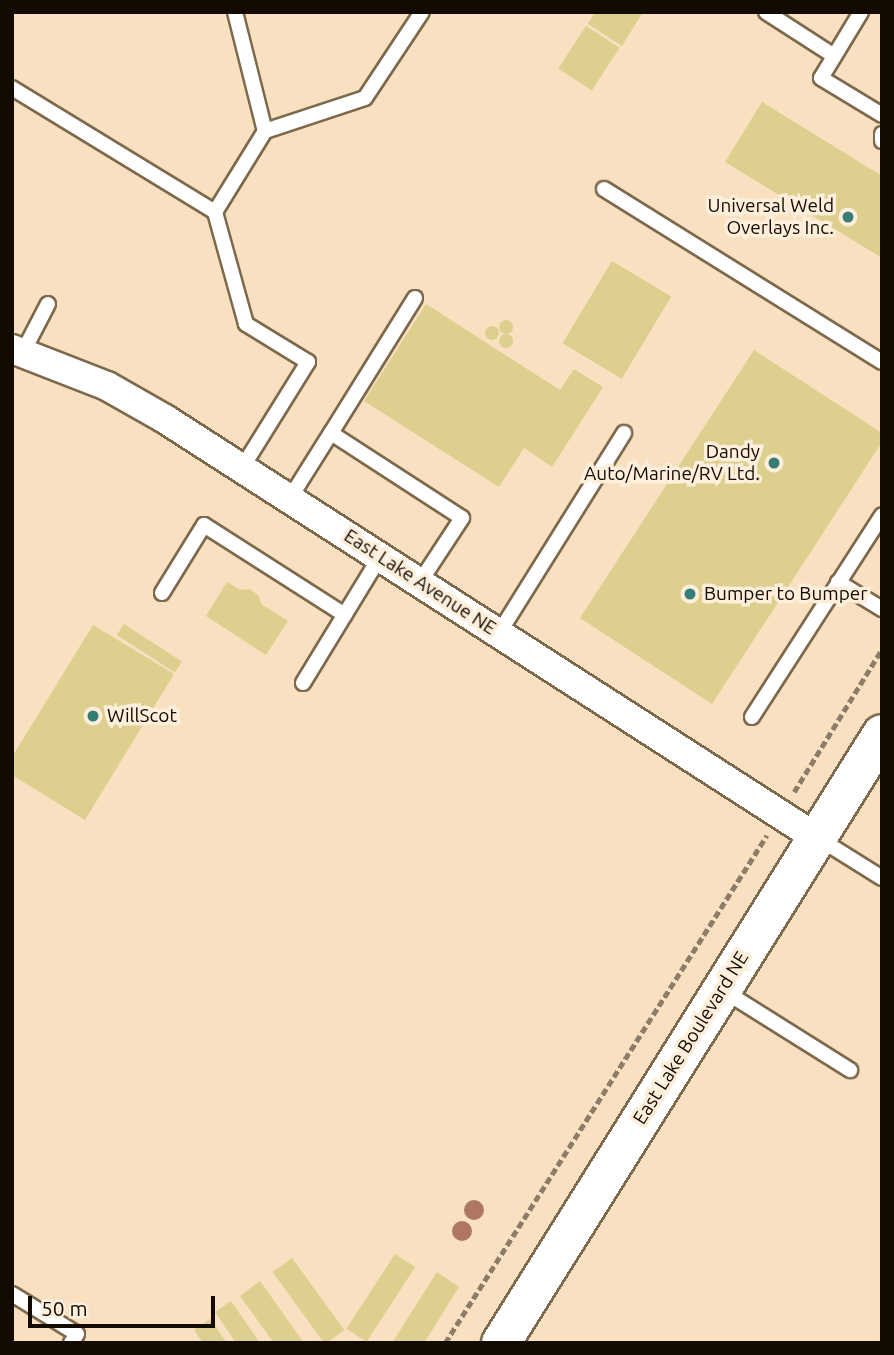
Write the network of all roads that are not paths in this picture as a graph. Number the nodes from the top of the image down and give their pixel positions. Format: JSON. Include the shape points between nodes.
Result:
{"nodes":[{"id":1,"x":235,"y":12,"type":"edge"},
{"id":2,"x":422,"y":12,"type":"edge"},
{"id":3,"x":766,"y":12,"type":"edge"},
{"id":4,"x":861,"y":12,"type":"edge"},
{"id":5,"x":834,"y":56,"type":"junction"},
{"id":6,"x":12,"y":88,"type":"edge"},
{"id":7,"x":882,"y":115,"type":"edge"},
{"id":8,"x":265,"y":131,"type":"junction"},
{"id":9,"x":882,"y":134,"type":"edge"},
{"id":10,"x":882,"y":141,"type":"edge"},
{"id":11,"x":604,"y":189,"type":"dead end"},
{"id":12,"x":215,"y":212,"type":"junction"},
{"id":13,"x":415,"y":298,"type":"dead end"},
{"id":14,"x":48,"y":304,"type":"dead end"},
{"id":15,"x":17,"y":351,"type":"edge"},
{"id":16,"x":882,"y":362,"type":"edge"},
{"id":17,"x":331,"y":433,"type":"junction"},
{"id":18,"x":624,"y":433,"type":"dead end"},
{"id":19,"x":242,"y":468,"type":"junction"},
{"id":20,"x":290,"y":498,"type":"junction"},
{"id":21,"x":882,"y":514,"type":"edge"},
{"id":22,"x":380,"y":557,"type":"junction"},
{"id":23,"x":420,"y":582,"type":"junction"},
{"id":24,"x":838,"y":582,"type":"junction"},
{"id":25,"x":162,"y":593,"type":"dead end"},
{"id":26,"x":882,"y":610,"type":"edge"},
{"id":27,"x":345,"y":615,"type":"junction"},
{"id":28,"x":499,"y":633,"type":"junction"},
{"id":29,"x":303,"y":683,"type":"dead end"},
{"id":30,"x":752,"y":718,"type":"dead end"},
{"id":31,"x":882,"y":734,"type":"edge"},
{"id":32,"x":817,"y":838,"type":"junction"},
{"id":33,"x":882,"y":878,"type":"edge"},
{"id":34,"x":722,"y":990,"type":"junction"},
{"id":35,"x":850,"y":1070,"type":"dead end"},
{"id":36,"x":12,"y":1294,"type":"edge"},
{"id":37,"x":71,"y":1343,"type":"edge"},
{"id":38,"x":501,"y":1343,"type":"edge"}],
"edges":[{"from":1,"to":8,"type":"lane"},
{"from":2,"to":8,"type":"lane","via":[[365,98]]},
{"from":3,"to":5,"type":"lane"},
{"from":4,"to":5,"type":"lane"},
{"from":5,"to":7,"type":"lane","via":[[821,78]]},
{"from":6,"to":12,"type":"lane"},
{"from":8,"to":12,"type":"lane"},
{"from":9,"to":10,"type":"lane"},
{"from":11,"to":16,"type":"lane"},
{"from":12,"to":19,"type":"lane","via":[[246,324],[308,362]]},
{"from":13,"to":17,"type":"lane"},
{"from":14,"to":15,"type":"lane"},
{"from":15,"to":19,"type":"street","name":"East Lake Avenue NE","via":[[107,386]]},
{"from":17,"to":20,"type":"lane"},
{"from":17,"to":23,"type":"lane","via":[[462,519]]},
{"from":18,"to":28,"type":"lane"},
{"from":19,"to":20,"type":"street","name":"East Lake Avenue NE"},
{"from":20,"to":22,"type":"street","name":"East Lake Avenue NE"},
{"from":21,"to":24,"type":"lane"},
{"from":22,"to":23,"type":"street","name":"East Lake Avenue NE"},
{"from":22,"to":27,"type":"lane"},
{"from":23,"to":28,"type":"street","name":"East Lake Avenue NE"},
{"from":24,"to":26,"type":"lane"},
{"from":24,"to":30,"type":"lane"},
{"from":25,"to":27,"type":"lane","via":[[204,525]]},
{"from":27,"to":29,"type":"lane"},
{"from":28,"to":32,"type":"street","name":"East Lake Avenue NE"},
{"from":31,"to":32,"type":"main road","name":"East Lake Boulevard NE"},
{"from":32,"to":33,"type":"lane"},
{"from":32,"to":34,"type":"main road","name":"East Lake Boulevard NE"},
{"from":34,"to":35,"type":"lane"},
{"from":34,"to":38,"type":"main road","name":"East Lake Boulevard NE"},
{"from":36,"to":37,"type":"lane","via":[[77,1334]]}]}
